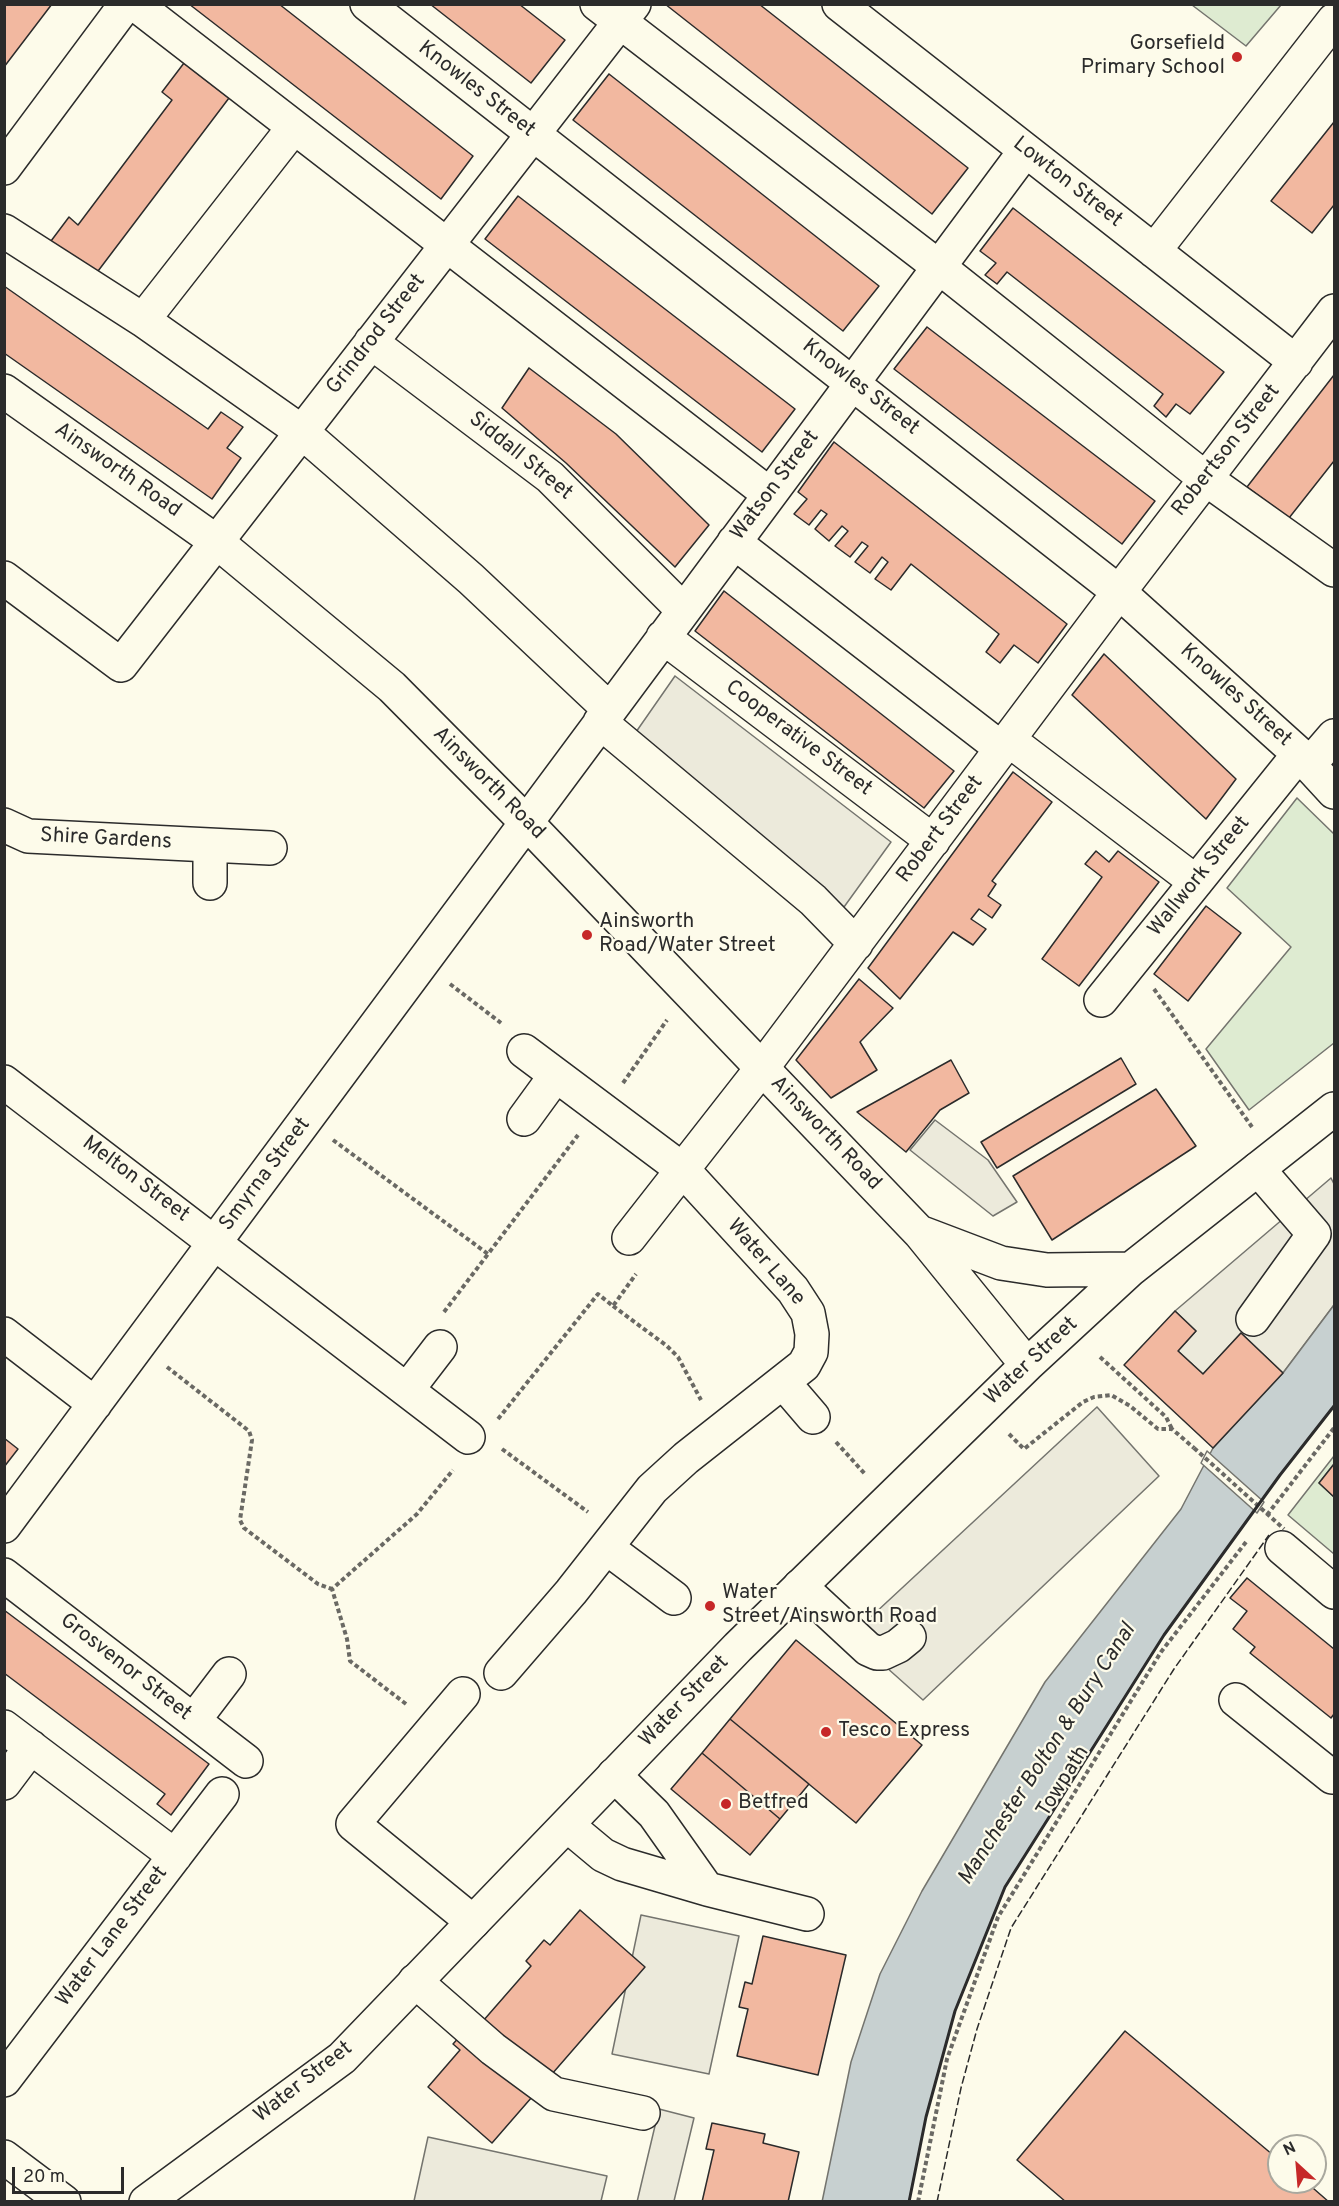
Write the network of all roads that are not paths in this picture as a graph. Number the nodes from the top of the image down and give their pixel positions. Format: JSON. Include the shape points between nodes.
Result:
{"nodes":[{"id":1,"x":126,"y":4,"type":"edge"},
{"id":2,"x":135,"y":4,"type":"edge"},
{"id":3,"x":368,"y":4,"type":"edge"},
{"id":4,"x":839,"y":4,"type":"edge"},
{"id":5,"x":617,"y":11,"type":"edge"},
{"id":6,"x":1335,"y":20,"type":"edge"},
{"id":7,"x":294,"y":127,"type":"junction"},
{"id":8,"x":532,"y":134,"type":"junction"},
{"id":9,"x":1025,"y":151,"type":"junction"},
{"id":10,"x":4,"y":168,"type":"edge"},
{"id":11,"x":4,"y":231,"type":"edge"},
{"id":12,"x":447,"y":246,"type":"junction"},
{"id":13,"x":1154,"y":251,"type":"junction"},
{"id":14,"x":939,"y":267,"type":"junction"},
{"id":15,"x":1335,"y":311,"type":"edge"},
{"id":16,"x":143,"y":320,"type":"junction"},
{"id":17,"x":371,"y":342,"type":"junction"},
{"id":18,"x":1296,"y":362,"type":"junction"},
{"id":19,"x":853,"y":382,"type":"junction"},
{"id":20,"x":4,"y":392,"type":"edge"},
{"id":21,"x":302,"y":432,"type":"junction"},
{"id":22,"x":1206,"y":479,"type":"junction"},
{"id":23,"x":769,"y":494,"type":"junction"},
{"id":24,"x":217,"y":542,"type":"junction"},
{"id":25,"x":734,"y":542,"type":"junction"},
{"id":26,"x":1335,"y":570,"type":"edge"},
{"id":27,"x":4,"y":578,"type":"edge"},
{"id":28,"x":1119,"y":592,"type":"junction"},
{"id":29,"x":683,"y":610,"type":"junction"},
{"id":30,"x":663,"y":637,"type":"junction"},
{"id":31,"x":605,"y":716,"type":"junction"},
{"id":32,"x":1335,"y":736,"type":"edge"},
{"id":33,"x":1006,"y":744,"type":"junction"},
{"id":34,"x":1304,"y":759,"type":"junction"},
{"id":35,"x":1335,"y":792,"type":"edge"},
{"id":36,"x":526,"y":822,"type":"junction"},
{"id":37,"x":4,"y":825,"type":"edge"},
{"id":38,"x":933,"y":841,"type":"junction"},
{"id":39,"x":210,"y":845,"type":"junction"},
{"id":40,"x":270,"y":848,"type":"dead end"},
{"id":41,"x":1196,"y":882,"type":"junction"},
{"id":42,"x":210,"y":883,"type":"dead end"},
{"id":43,"x":856,"y":944,"type":"junction"},
{"id":44,"x":1101,"y":1000,"type":"dead end"},
{"id":45,"x":524,"y":1051,"type":"road end"},
{"id":46,"x":762,"y":1068,"type":"junction"},
{"id":47,"x":556,"y":1075,"type":"junction"},
{"id":48,"x":4,"y":1082,"type":"edge"},
{"id":49,"x":1335,"y":1109,"type":"edge"},
{"id":50,"x":524,"y":1119,"type":"dead end"},
{"id":51,"x":1265,"y":1163,"type":"junction"},
{"id":52,"x":683,"y":1170,"type":"junction"},
{"id":53,"x":920,"y":1233,"type":"junction"},
{"id":54,"x":629,"y":1239,"type":"road end"},
{"id":55,"x":216,"y":1242,"type":"junction"},
{"id":56,"x":1131,"y":1269,"type":"junction"},
{"id":57,"x":1253,"y":1318,"type":"dead end"},
{"id":58,"x":4,"y":1334,"type":"edge"},
{"id":59,"x":440,"y":1347,"type":"road end"},
{"id":60,"x":1027,"y":1365,"type":"junction"},
{"id":61,"x":783,"y":1382,"type":"junction"},
{"id":62,"x":407,"y":1390,"type":"junction"},
{"id":63,"x":95,"y":1404,"type":"junction"},
{"id":64,"x":813,"y":1417,"type":"road end"},
{"id":65,"x":476,"y":1436,"type":"road end"},
{"id":66,"x":4,"y":1526,"type":"edge"},
{"id":67,"x":1283,"y":1539,"type":"road end"},
{"id":68,"x":612,"y":1541,"type":"junction"},
{"id":69,"x":4,"y":1575,"type":"edge"},
{"id":70,"x":800,"y":1586,"type":"junction"},
{"id":71,"x":1335,"y":1592,"type":"edge"},
{"id":72,"x":674,"y":1598,"type":"dead end"},
{"id":73,"x":909,"y":1637,"type":"dead end"},
{"id":74,"x":501,"y":1673,"type":"dead end"},
{"id":75,"x":229,"y":1674,"type":"dead end"},
{"id":76,"x":463,"y":1694,"type":"dead end"},
{"id":77,"x":1236,"y":1700,"type":"dead end"},
{"id":78,"x":194,"y":1720,"type":"junction"},
{"id":79,"x":4,"y":1727,"type":"edge"},
{"id":80,"x":31,"y":1747,"type":"junction"},
{"id":81,"x":246,"y":1761,"type":"dead end"},
{"id":82,"x":1335,"y":1774,"type":"edge"},
{"id":83,"x":614,"y":1775,"type":"junction"},
{"id":84,"x":4,"y":1783,"type":"edge"},
{"id":85,"x":222,"y":1794,"type":"dead end"},
{"id":86,"x":567,"y":1825,"type":"junction"},
{"id":87,"x":175,"y":1856,"type":"junction"},
{"id":88,"x":707,"y":1889,"type":"junction"},
{"id":89,"x":807,"y":1914,"type":"dead end"},
{"id":90,"x":473,"y":1922,"type":"junction"},
{"id":91,"x":415,"y":1981,"type":"junction"},
{"id":92,"x":4,"y":2080,"type":"edge"},
{"id":93,"x":644,"y":2113,"type":"dead end"},
{"id":94,"x":4,"y":2157,"type":"edge"},
{"id":95,"x":64,"y":2202,"type":"edge"},
{"id":96,"x":147,"y":2202,"type":"edge"}],
"edges":[{"from":1,"to":10,"type":"street"},
{"from":2,"to":7,"type":"street"},
{"from":3,"to":8,"type":"street","name":"Knowles Street"},
{"from":4,"to":9,"type":"street","name":"Lowton Street"},
{"from":5,"to":8,"type":"street","name":"Grindrod Street"},
{"from":5,"to":14,"type":"street"},
{"from":6,"to":13,"type":"street"},
{"from":7,"to":12,"type":"street"},
{"from":7,"to":16,"type":"street"},
{"from":8,"to":12,"type":"street","name":"Grindrod Street"},
{"from":8,"to":19,"type":"street","name":"Knowles Street"},
{"from":9,"to":13,"type":"street","name":"Lowton Street"},
{"from":9,"to":14,"type":"street","name":"Watson Street"},
{"from":11,"to":16,"type":"street"},
{"from":12,"to":17,"type":"street","name":"Grindrod Street"},
{"from":12,"to":23,"type":"street"},
{"from":13,"to":18,"type":"street","name":"Lowton Street"},
{"from":14,"to":19,"type":"street","name":"Watson Street"},
{"from":14,"to":22,"type":"street"},
{"from":15,"to":18,"type":"street","name":"Robertson Street"},
{"from":16,"to":21,"type":"street"},
{"from":17,"to":21,"type":"street","name":"Grindrod Street"},
{"from":17,"to":29,"type":"street","name":"Siddall Street","via":[[550,477]]},
{"from":18,"to":22,"type":"street","name":"Robertson Street"},
{"from":19,"to":23,"type":"street","name":"Watson Street"},
{"from":19,"to":28,"type":"street","name":"Knowles Street"},
{"from":20,"to":24,"type":"street","name":"Ainsworth Road"},
{"from":21,"to":24,"type":"street","name":"Grindrod Street"},
{"from":21,"to":31,"type":"street","via":[[471,579]]},
{"from":22,"to":26,"type":"street"},
{"from":22,"to":28,"type":"street","name":"Robertson Street"},
{"from":23,"to":25,"type":"street","name":"Watson Street"},
{"from":24,"to":27,"type":"street","name":"Grindrod Street","via":[[120,666]]},
{"from":24,"to":36,"type":"street","name":"Ainsworth Road","via":[[392,687]]},
{"from":25,"to":29,"type":"street","name":"Watson Street"},
{"from":25,"to":33,"type":"street"},
{"from":28,"to":33,"type":"street","name":"Robert Street"},
{"from":28,"to":34,"type":"street","name":"Knowles Street"},
{"from":29,"to":30,"type":"street","name":"Watson Street"},
{"from":30,"to":31,"type":"street","name":"Watson Street"},
{"from":30,"to":38,"type":"street","name":"Cooperative Street"},
{"from":31,"to":36,"type":"street","name":"Watson Street"},
{"from":31,"to":43,"type":"street","via":[[813,900]]},
{"from":32,"to":34,"type":"street","name":"Wallwork Street"},
{"from":33,"to":38,"type":"street","name":"Robert Street"},
{"from":33,"to":41,"type":"street"},
{"from":34,"to":35,"type":"street","name":"Knowles Street"},
{"from":34,"to":41,"type":"street","name":"Wallwork Street"},
{"from":36,"to":46,"type":"street","name":"Ainsworth Road"},
{"from":36,"to":55,"type":"street","name":"Smyrna Street"},
{"from":37,"to":39,"type":"street","name":"Shire Gardens","via":[[28,836]]},
{"from":38,"to":43,"type":"street","name":"Robert Street"},
{"from":39,"to":40,"type":"street","name":"Shire Gardens"},
{"from":39,"to":42,"type":"street"},
{"from":41,"to":44,"type":"street","name":"Wallwork Street"},
{"from":43,"to":46,"type":"street","name":"Robert Street"},
{"from":45,"to":47,"type":"street","name":"Water Lane"},
{"from":46,"to":52,"type":"street"},
{"from":46,"to":53,"type":"street","name":"Ainsworth Road"},
{"from":47,"to":50,"type":"street"},
{"from":47,"to":52,"type":"street","name":"Water Lane"},
{"from":48,"to":55,"type":"street","name":"Melton Street"},
{"from":49,"to":51,"type":"street","name":"Water Street"},
{"from":51,"to":56,"type":"street","name":"Water Street"},
{"from":51,"to":57,"type":"street","via":[[1314,1234]]},
{"from":52,"to":54,"type":"street"},
{"from":52,"to":61,"type":"street","name":"Water Lane","via":[[793,1290],[808,1313],[812,1352],[804,1365]]},
{"from":53,"to":56,"type":"street","name":"Ainsworth Road","via":[[1001,1263],[1047,1270]]},
{"from":53,"to":60,"type":"street","name":"Ainsworth Road"},
{"from":55,"to":62,"type":"street","name":"Melton Street"},
{"from":55,"to":63,"type":"street","name":"Smyrna Street"},
{"from":56,"to":60,"type":"street","name":"Water Street"},
{"from":58,"to":63,"type":"street"},
{"from":59,"to":62,"type":"street"},
{"from":60,"to":70,"type":"street","name":"Water Street"},
{"from":61,"to":64,"type":"street"},
{"from":61,"to":68,"type":"street","name":"Water Lane","via":[[652,1489]]},
{"from":62,"to":65,"type":"street","name":"Melton Street"},
{"from":63,"to":66,"type":"street","name":"Smyrna Street"},
{"from":67,"to":71,"type":"street"},
{"from":68,"to":72,"type":"street"},
{"from":68,"to":74,"type":"street","name":"Water Lane"},
{"from":69,"to":78,"type":"street","name":"Grosvenor Street"},
{"from":70,"to":73,"type":"street","via":[[868,1649],[884,1653]]},
{"from":70,"to":83,"type":"street","name":"Water Street"},
{"from":75,"to":78,"type":"street"},
{"from":76,"to":90,"type":"street","via":[[353,1824]]},
{"from":77,"to":82,"type":"street","via":[[1332,1777]]},
{"from":78,"to":81,"type":"street","name":"Grosvenor Street"},
{"from":79,"to":80,"type":"street"},
{"from":80,"to":84,"type":"street"},
{"from":80,"to":87,"type":"street"},
{"from":83,"to":86,"type":"street","name":"Water Street"},
{"from":83,"to":88,"type":"street","via":[[654,1814]]},
{"from":85,"to":87,"type":"street","name":"Water Lane Street"},
{"from":86,"to":88,"type":"street","via":[[603,1855],[622,1864]]},
{"from":86,"to":90,"type":"street","name":"Water Street"},
{"from":87,"to":92,"type":"street","name":"Water Lane Street"},
{"from":88,"to":89,"type":"street"},
{"from":90,"to":91,"type":"street","name":"Water Street"},
{"from":91,"to":93,"type":"street","via":[[493,2049],[554,2094]]},
{"from":91,"to":96,"type":"street","name":"Water Street","via":[[342,2058]]},
{"from":94,"to":95,"type":"street"}]}
